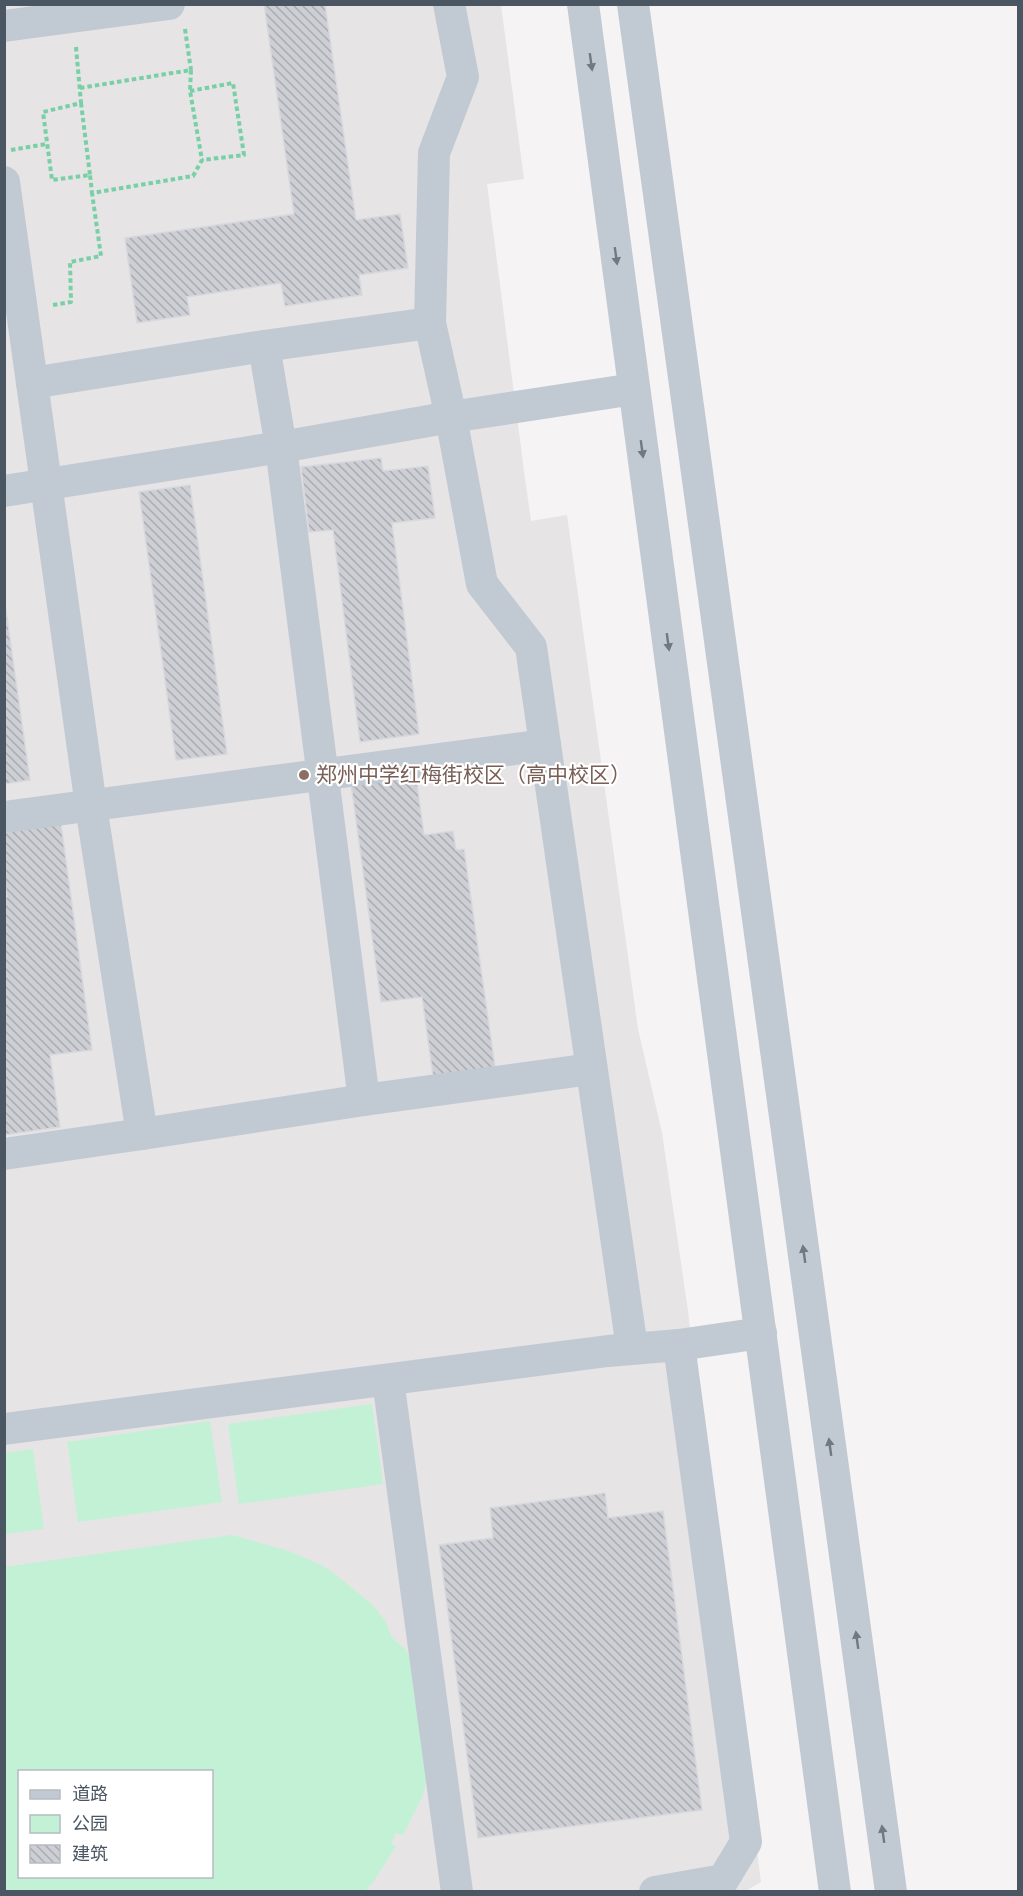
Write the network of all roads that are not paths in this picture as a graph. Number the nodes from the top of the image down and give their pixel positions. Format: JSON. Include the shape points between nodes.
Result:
{"nodes":[{"id":1,"x":449,"y":4,"type":"edge"},
{"id":2,"x":583,"y":4,"type":"edge"},
{"id":3,"x":633,"y":4,"type":"edge"},
{"id":4,"x":177,"y":15,"type":"edge"},
{"id":5,"x":4,"y":26,"type":"edge"},
{"id":6,"x":4,"y":182,"type":"edge"},
{"id":7,"x":430,"y":323,"type":"junction"},
{"id":8,"x":264,"y":346,"type":"junction"},
{"id":9,"x":22,"y":374,"type":"edge"},
{"id":10,"x":634,"y":389,"type":"junction"},
{"id":11,"x":451,"y":417,"type":"junction"},
{"id":12,"x":280,"y":447,"type":"junction"},
{"id":13,"x":47,"y":483,"type":"junction"},
{"id":14,"x":4,"y":491,"type":"edge"},
{"id":15,"x":545,"y":746,"type":"junction"},
{"id":16,"x":323,"y":776,"type":"junction"},
{"id":17,"x":91,"y":806,"type":"junction"},
{"id":18,"x":4,"y":817,"type":"edge"},
{"id":19,"x":591,"y":1069,"type":"junction"},
{"id":20,"x":364,"y":1100,"type":"junction"},
{"id":21,"x":142,"y":1134,"type":"junction"},
{"id":22,"x":4,"y":1154,"type":"edge"},
{"id":23,"x":761,"y":1333,"type":"junction"},
{"id":24,"x":680,"y":1344,"type":"junction"},
{"id":25,"x":632,"y":1348,"type":"junction"},
{"id":26,"x":388,"y":1380,"type":"junction"},
{"id":27,"x":4,"y":1429,"type":"edge"},
{"id":28,"x":457,"y":1892,"type":"edge"},
{"id":29,"x":655,"y":1892,"type":"edge"},
{"id":30,"x":835,"y":1892,"type":"edge"},
{"id":31,"x":891,"y":1892,"type":"edge"}],
"edges":[{"from":1,"to":7,"type":"street","via":[[463,76],[434,153]]},
{"from":2,"to":10,"type":"street","one_way":true},
{"from":31,"to":3,"type":"street","one_way":true},
{"from":4,"to":5,"type":"street","via":[[73,17]]},
{"from":6,"to":9,"type":"street","via":[[22,310]]},
{"from":7,"to":8,"type":"street"},
{"from":7,"to":11,"type":"street"},
{"from":8,"to":9,"type":"street"},
{"from":8,"to":12,"type":"street"},
{"from":9,"to":13,"type":"street"},
{"from":10,"to":11,"type":"street"},
{"from":10,"to":23,"type":"street","one_way":true},
{"from":11,"to":12,"type":"street"},
{"from":11,"to":15,"type":"street","via":[[482,584],[531,647]]},
{"from":12,"to":13,"type":"street"},
{"from":12,"to":16,"type":"street"},
{"from":13,"to":14,"type":"street"},
{"from":13,"to":17,"type":"street"},
{"from":15,"to":16,"type":"street"},
{"from":15,"to":19,"type":"street"},
{"from":16,"to":17,"type":"street"},
{"from":16,"to":20,"type":"street"},
{"from":17,"to":18,"type":"street"},
{"from":17,"to":21,"type":"street"},
{"from":19,"to":20,"type":"street"},
{"from":19,"to":25,"type":"street"},
{"from":20,"to":21,"type":"street"},
{"from":21,"to":22,"type":"street"},
{"from":23,"to":24,"type":"street"},
{"from":23,"to":30,"type":"street"},
{"from":24,"to":25,"type":"street"},
{"from":24,"to":29,"type":"street","via":[[746,1842],[723,1880]]},
{"from":25,"to":26,"type":"street"},
{"from":26,"to":27,"type":"street"},
{"from":26,"to":28,"type":"street"}]}
